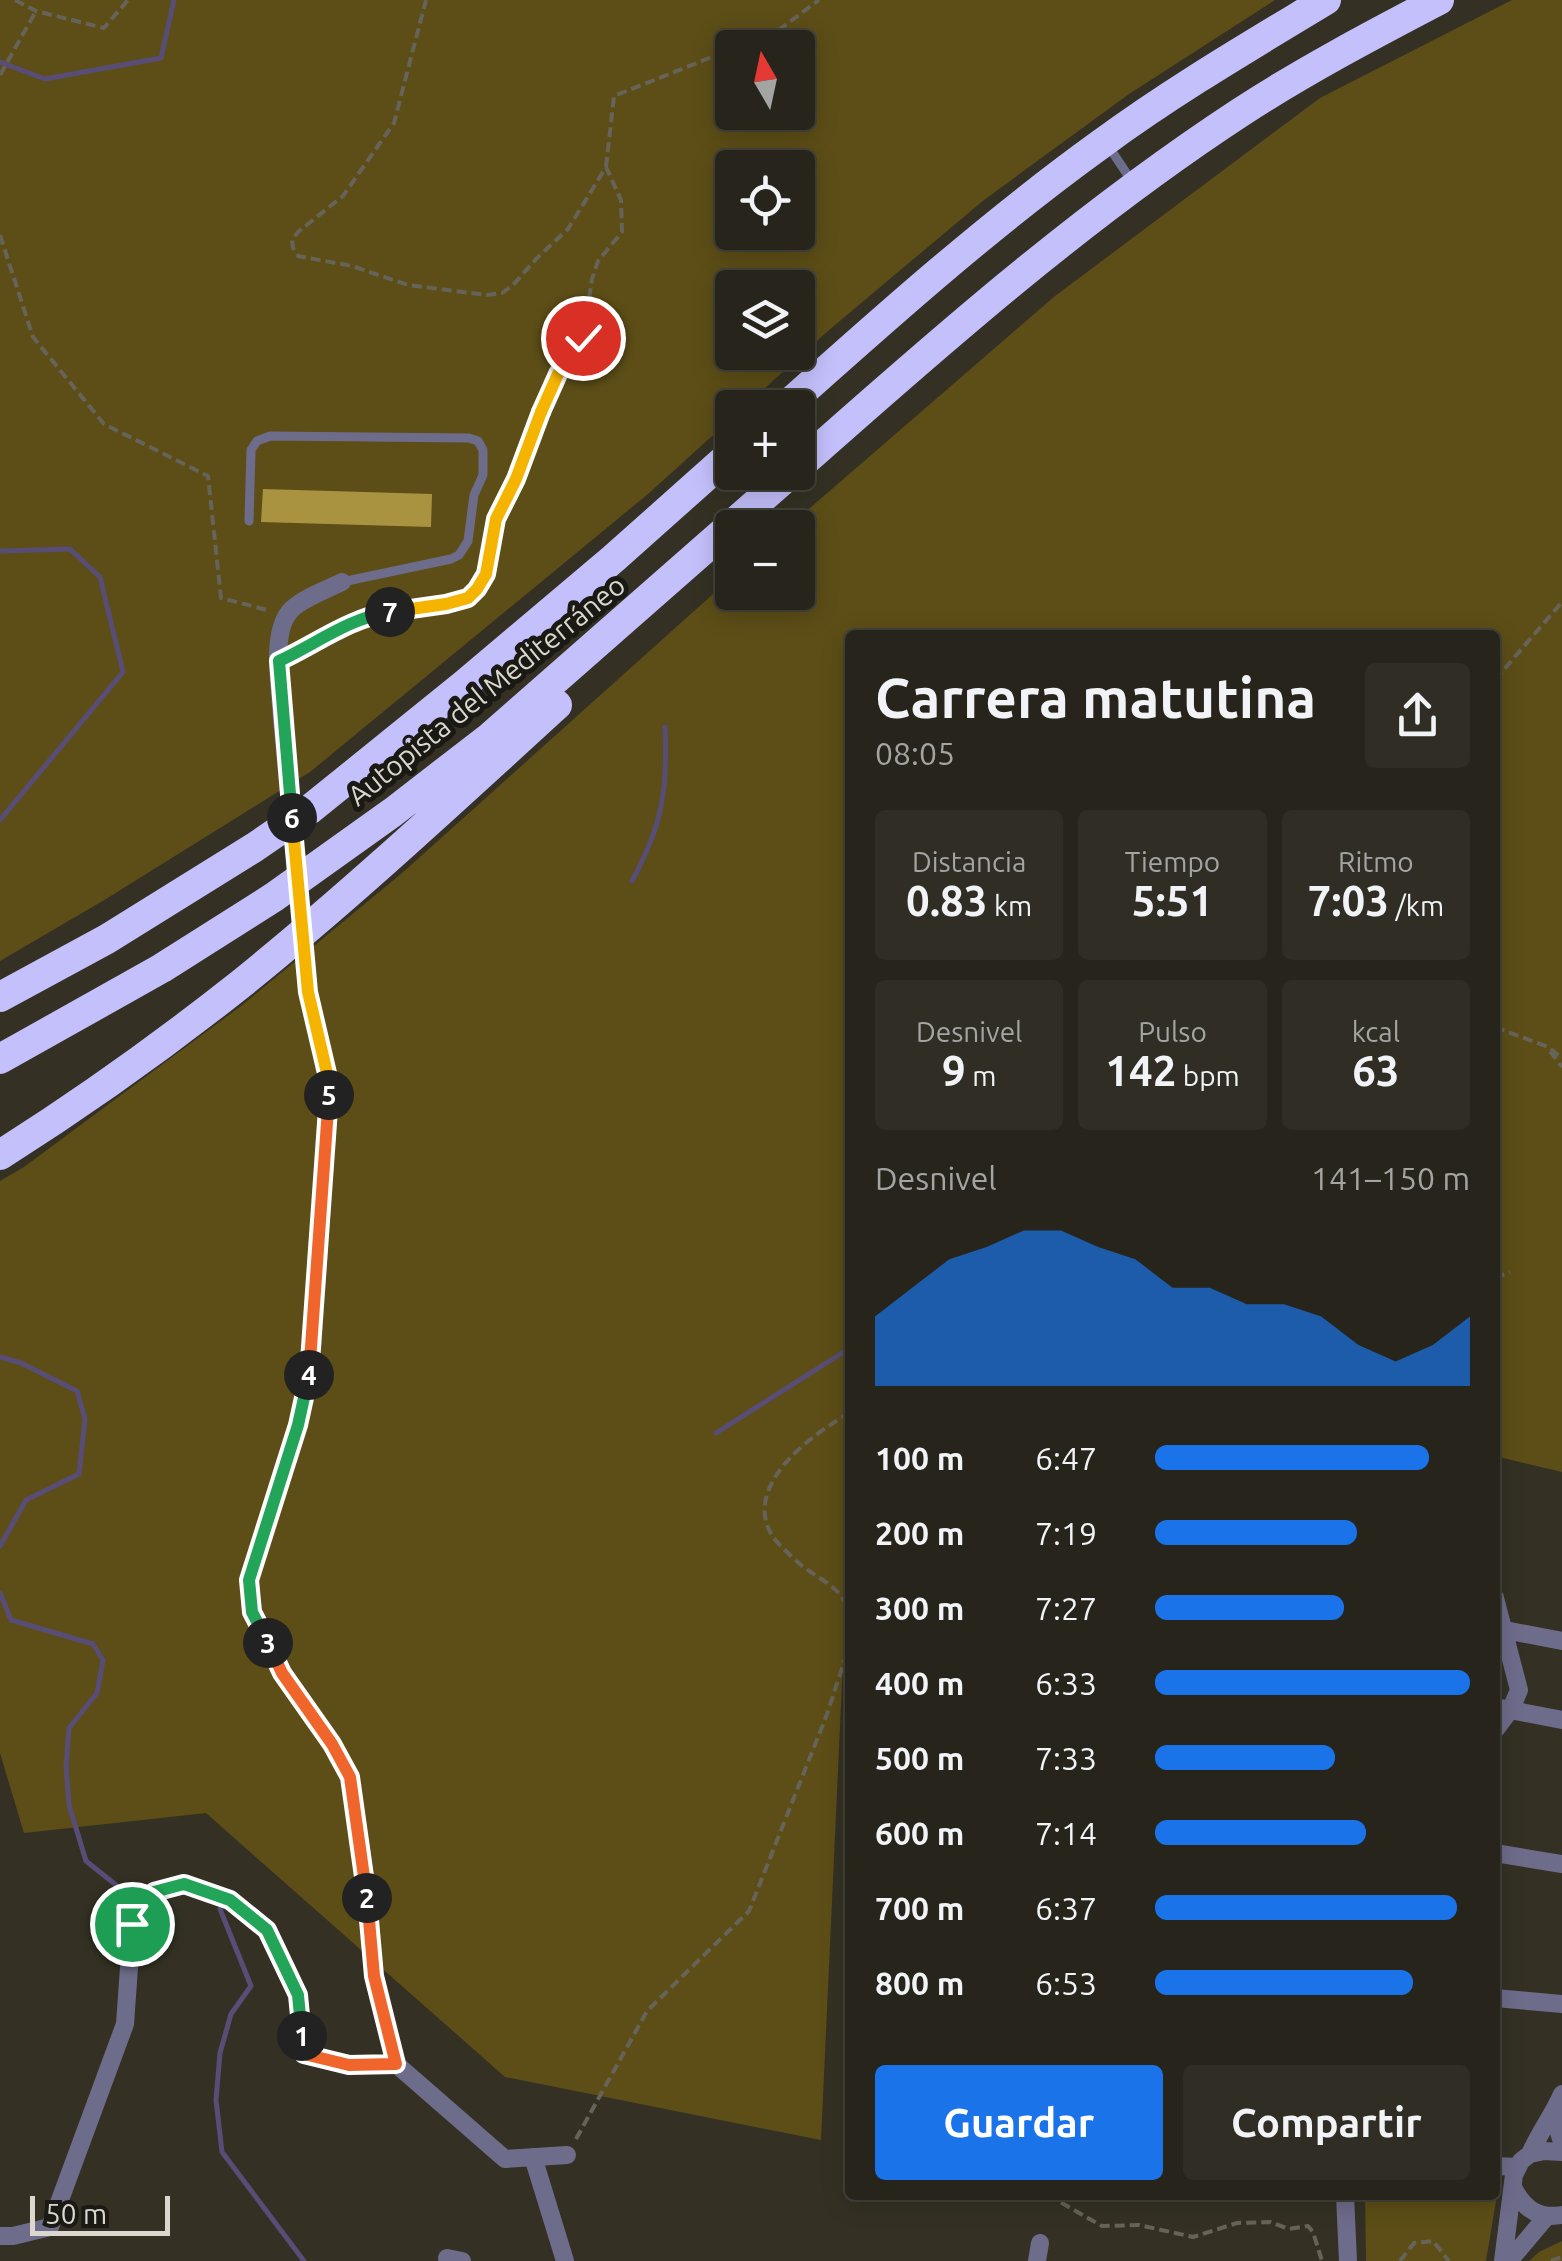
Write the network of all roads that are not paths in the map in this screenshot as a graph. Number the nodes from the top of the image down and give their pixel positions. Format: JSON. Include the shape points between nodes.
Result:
{"nodes":[{"id":1,"x":1326,"y":0,"type":"edge"},
{"id":2,"x":1439,"y":0,"type":"edge"},
{"id":3,"x":1104,"y":141,"type":"junction"},
{"id":4,"x":1135,"y":186,"type":"junction"},
{"id":5,"x":805,"y":390,"type":"edge"},
{"id":6,"x":815,"y":452,"type":"edge"},
{"id":7,"x":715,"y":469,"type":"edge"},
{"id":8,"x":772,"y":490,"type":"edge"},
{"id":9,"x":775,"y":490,"type":"edge"},
{"id":10,"x":759,"y":510,"type":"edge"},
{"id":11,"x":249,"y":521,"type":"dead end"},
{"id":12,"x":715,"y":560,"type":"edge"},
{"id":13,"x":342,"y":582,"type":"joint"},
{"id":14,"x":0,"y":997,"type":"edge"},
{"id":15,"x":0,"y":1058,"type":"edge"},
{"id":16,"x":0,"y":1155,"type":"edge"},
{"id":17,"x":1500,"y":1616,"type":"edge"},
{"id":18,"x":1504,"y":1630,"type":"junction"},
{"id":19,"x":1562,"y":1641,"type":"edge"},
{"id":20,"x":1503,"y":1708,"type":"edge"},
{"id":21,"x":1562,"y":1720,"type":"edge"},
{"id":22,"x":1500,"y":1854,"type":"edge"},
{"id":23,"x":1562,"y":1864,"type":"edge"},
{"id":24,"x":1500,"y":1998,"type":"edge"},
{"id":25,"x":1562,"y":2004,"type":"edge"},
{"id":26,"x":396,"y":2064,"type":"junction"},
{"id":27,"x":1559,"y":2101,"type":"edge"},
{"id":28,"x":1562,"y":2142,"type":"edge"},
{"id":29,"x":1562,"y":2152,"type":"edge"},
{"id":30,"x":567,"y":2154,"type":"road end"},
{"id":31,"x":532,"y":2157,"type":"junction"},
{"id":32,"x":1524,"y":2160,"type":"junction"},
{"id":33,"x":1500,"y":2165,"type":"edge"},
{"id":34,"x":1514,"y":2188,"type":"junction"},
{"id":35,"x":1345,"y":2200,"type":"edge"},
{"id":36,"x":1554,"y":2215,"type":"edge"},
{"id":37,"x":0,"y":2236,"type":"edge"},
{"id":38,"x":564,"y":2261,"type":"edge"},
{"id":39,"x":1348,"y":2261,"type":"edge"},
{"id":40,"x":1506,"y":2261,"type":"edge"}],
"edges":[{"from":1,"to":3,"type":"highway"},
{"from":2,"to":4,"type":"highway","via":[[1242,111]]},
{"from":3,"to":4,"type":"lane"},
{"from":3,"to":5,"type":"highway","via":[[990,229]]},
{"from":4,"to":6,"type":"highway","via":[[1026,270]]},
{"from":7,"to":14,"type":"highway","name":"Autopista del Mediterráneo","via":[[309,810],[107,939]]},
{"from":8,"to":15,"type":"highway","name":"Autopista del Mediterráneo","via":[[490,737],[378,823],[178,958]]},
{"from":9,"to":10,"type":"highway"},
{"from":11,"to":13,"type":"lane","via":[[251,450],[270,436],[478,440],[483,476],[459,555]]},
{"from":12,"to":16,"type":"highway","via":[[241,984]]},
{"from":13,"to":26,"type":"street","bridge":true,"via":[[296,605],[279,638],[308,992],[330,1086],[311,1366],[249,1580],[252,1612],[282,1673],[350,1777],[374,1976]]},
{"from":17,"to":18,"type":"street"},
{"from":18,"to":19,"type":"street"},
{"from":18,"to":20,"type":"street","via":[[1519,1690]]},
{"from":20,"to":21,"type":"street"},
{"from":22,"to":23,"type":"street"},
{"from":24,"to":25,"type":"street"},
{"from":26,"to":31,"type":"street","via":[[506,2159]]},
{"from":26,"to":37,"type":"street","via":[[349,2065],[304,2054],[298,1995],[267,1930],[230,1900],[184,1884],[154,1892],[132,1924],[125,2024],[50,2227]]},
{"from":27,"to":28,"type":"street"},
{"from":27,"to":32,"type":"street"},
{"from":29,"to":32,"type":"street"},
{"from":30,"to":31,"type":"street"},
{"from":31,"to":38,"type":"street"},
{"from":32,"to":33,"type":"street"},
{"from":32,"to":34,"type":"street"},
{"from":34,"to":36,"type":"street","via":[[1530,2211]]},
{"from":34,"to":40,"type":"street"},
{"from":35,"to":39,"type":"street"},
{"from":36,"to":40,"type":"street"}]}
